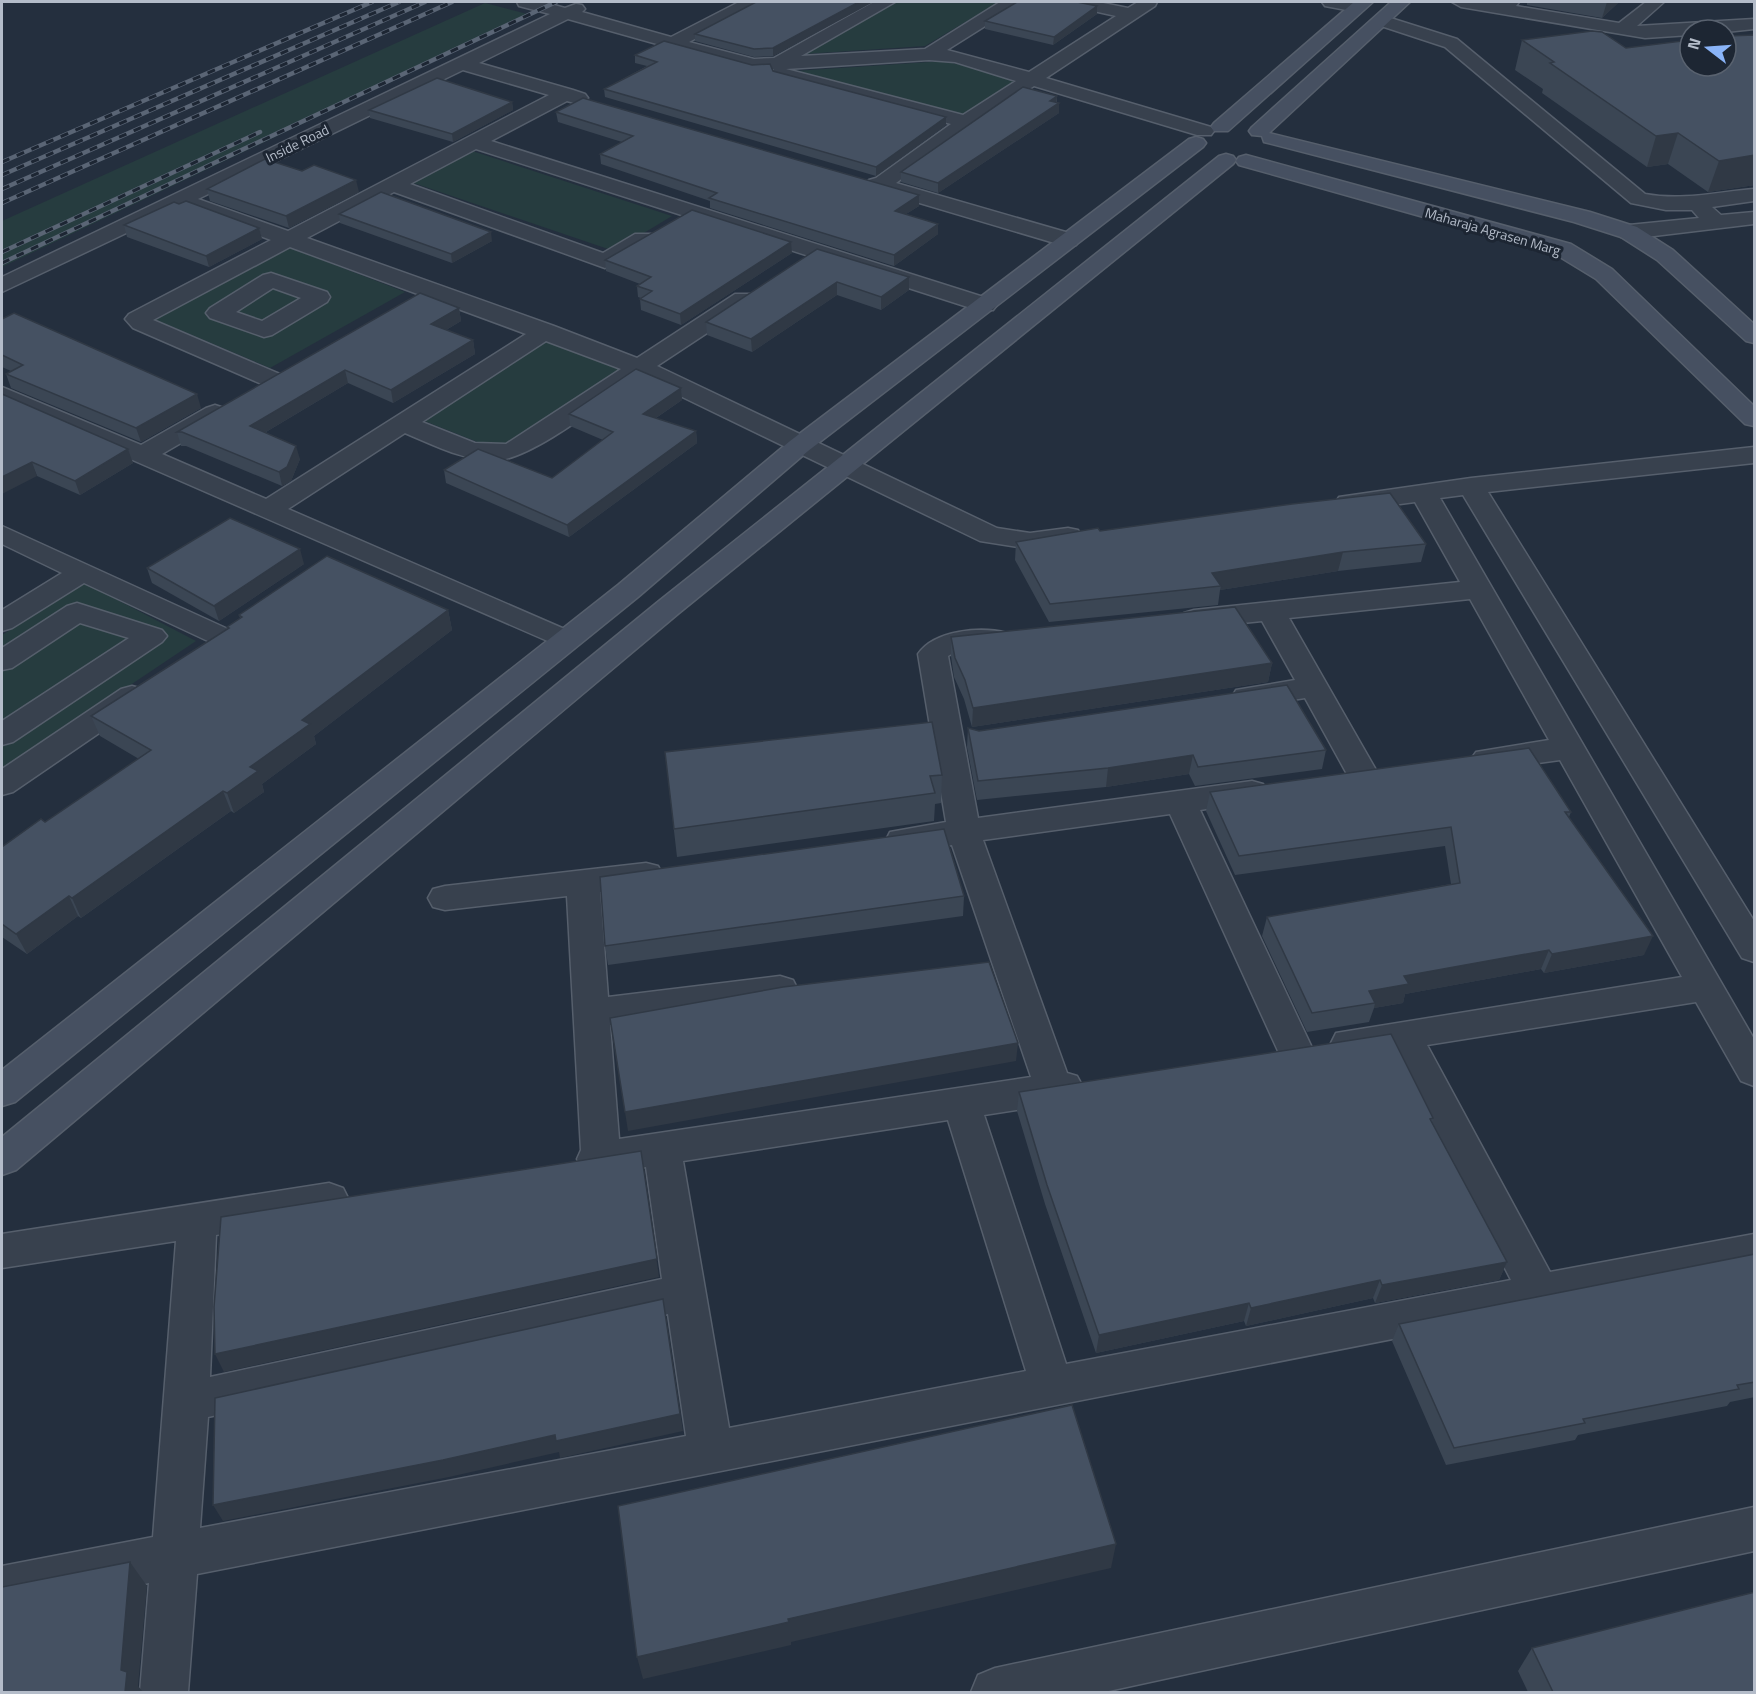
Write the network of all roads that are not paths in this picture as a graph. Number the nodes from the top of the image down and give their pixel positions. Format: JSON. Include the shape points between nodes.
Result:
{"nodes":[{"id":1,"x":525,"y":2,"type":"edge"},
{"id":2,"x":593,"y":2,"type":"edge"},
{"id":3,"x":751,"y":2,"type":"edge"},
{"id":4,"x":886,"y":2,"type":"edge"},
{"id":5,"x":1011,"y":2,"type":"edge"},
{"id":6,"x":1077,"y":2,"type":"edge"},
{"id":7,"x":1149,"y":2,"type":"edge"},
{"id":8,"x":1331,"y":2,"type":"edge"},
{"id":9,"x":1401,"y":2,"type":"edge"},
{"id":10,"x":1461,"y":2,"type":"edge"},
{"id":11,"x":1656,"y":2,"type":"edge"},
{"id":12,"x":1360,"y":4,"type":"edge"},
{"id":13,"x":1506,"y":5,"type":"edge"},
{"id":14,"x":567,"y":13,"type":"junction"},
{"id":15,"x":1131,"y":14,"type":"junction"},
{"id":16,"x":1381,"y":20,"type":"junction"},
{"id":17,"x":1755,"y":24,"type":"edge"},
{"id":18,"x":1623,"y":29,"type":"junction"},
{"id":19,"x":673,"y":43,"type":"junction"},
{"id":20,"x":929,"y":54,"type":"junction"},
{"id":21,"x":462,"y":64,"type":"junction"},
{"id":22,"x":776,"y":64,"type":"junction"},
{"id":23,"x":753,"y":65,"type":"junction"},
{"id":24,"x":1032,"y":78,"type":"junction"},
{"id":25,"x":566,"y":94,"type":"junction"},
{"id":26,"x":600,"y":104,"type":"edge"},
{"id":27,"x":966,"y":122,"type":"junction"},
{"id":28,"x":1207,"y":134,"type":"junction"},
{"id":29,"x":1265,"y":135,"type":"junction"},
{"id":30,"x":474,"y":142,"type":"junction"},
{"id":31,"x":1236,"y":160,"type":"junction"},
{"id":32,"x":858,"y":178,"type":"edge"},
{"id":33,"x":394,"y":184,"type":"junction"},
{"id":34,"x":880,"y":185,"type":"junction"},
{"id":35,"x":1755,"y":195,"type":"edge"},
{"id":36,"x":179,"y":199,"type":"junction"},
{"id":37,"x":1701,"y":204,"type":"junction"},
{"id":38,"x":691,"y":212,"type":"junction"},
{"id":39,"x":1755,"y":218,"type":"edge"},
{"id":40,"x":1716,"y":222,"type":"junction"},
{"id":41,"x":1629,"y":232,"type":"junction"},
{"id":42,"x":289,"y":238,"type":"junction"},
{"id":43,"x":1068,"y":240,"type":"junction"},
{"id":44,"x":766,"y":283,"type":"edge"},
{"id":45,"x":2,"y":285,"type":"edge"},
{"id":46,"x":430,"y":290,"type":"junction"},
{"id":47,"x":985,"y":305,"type":"junction"},
{"id":48,"x":401,"y":307,"type":"edge"},
{"id":49,"x":546,"y":331,"type":"junction"},
{"id":50,"x":1755,"y":336,"type":"edge"},
{"id":51,"x":641,"y":368,"type":"junction"},
{"id":52,"x":2,"y":394,"type":"edge"},
{"id":53,"x":1755,"y":419,"type":"edge"},
{"id":54,"x":404,"y":423,"type":"junction"},
{"id":55,"x":799,"y":446,"type":"junction"},
{"id":56,"x":142,"y":455,"type":"junction"},
{"id":57,"x":1755,"y":455,"type":"edge"},
{"id":58,"x":844,"y":464,"type":"junction"},
{"id":59,"x":1471,"y":486,"type":"junction"},
{"id":60,"x":1424,"y":494,"type":"junction"},
{"id":61,"x":1319,"y":506,"type":"edge"},
{"id":62,"x":268,"y":510,"type":"junction"},
{"id":63,"x":2,"y":534,"type":"edge"},
{"id":64,"x":1088,"y":534,"type":"edge"},
{"id":65,"x":353,"y":547,"type":"junction"},
{"id":66,"x":325,"y":566,"type":"edge"},
{"id":67,"x":83,"y":572,"type":"junction"},
{"id":68,"x":1479,"y":589,"type":"junction"},
{"id":69,"x":628,"y":591,"type":"junction"},
{"id":70,"x":669,"y":606,"type":"junction"},
{"id":71,"x":1271,"y":611,"type":"junction"},
{"id":72,"x":2,"y":622,"type":"edge"},
{"id":73,"x":1167,"y":622,"type":"edge"},
{"id":74,"x":1029,"y":636,"type":"edge"},
{"id":75,"x":566,"y":640,"type":"junction"},
{"id":76,"x":190,"y":657,"type":"edge"},
{"id":77,"x":2,"y":661,"type":"edge"},
{"id":78,"x":150,"y":683,"type":"edge"},
{"id":79,"x":1314,"y":687,"type":"junction"},
{"id":80,"x":1221,"y":701,"type":"edge"},
{"id":81,"x":2,"y":735,"type":"edge"},
{"id":82,"x":1569,"y":748,"type":"junction"},
{"id":83,"x":1454,"y":764,"type":"edge"},
{"id":84,"x":1398,"y":772,"type":"edge"},
{"id":85,"x":1364,"y":777,"type":"junction"},
{"id":86,"x":1330,"y":782,"type":"edge"},
{"id":87,"x":2,"y":784,"type":"edge"},
{"id":88,"x":1284,"y":788,"type":"edge"},
{"id":89,"x":1180,"y":802,"type":"junction"},
{"id":90,"x":964,"y":831,"type":"junction"},
{"id":91,"x":872,"y":844,"type":"edge"},
{"id":92,"x":675,"y":871,"type":"edge"},
{"id":93,"x":583,"y":884,"type":"junction"},
{"id":94,"x":445,"y":898,"type":"dead end"},
{"id":95,"x":1755,"y":949,"type":"edge"},
{"id":96,"x":1011,"y":963,"type":"junction"},
{"id":97,"x":976,"y":967,"type":"edge"},
{"id":98,"x":813,"y":986,"type":"edge"},
{"id":99,"x":1706,"y":987,"type":"junction"},
{"id":100,"x":591,"y":1013,"type":"junction"},
{"id":101,"x":1403,"y":1035,"type":"junction"},
{"id":102,"x":1755,"y":1071,"type":"edge"},
{"id":103,"x":1100,"y":1082,"type":"edge"},
{"id":104,"x":1054,"y":1089,"type":"junction"},
{"id":105,"x":2,"y":1090,"type":"edge"},
{"id":106,"x":961,"y":1103,"type":"junction"},
{"id":107,"x":662,"y":1149,"type":"junction"},
{"id":108,"x":2,"y":1159,"type":"edge"},
{"id":109,"x":359,"y":1196,"type":"edge"},
{"id":110,"x":197,"y":1220,"type":"junction"},
{"id":111,"x":2,"y":1251,"type":"edge"},
{"id":112,"x":1755,"y":1251,"type":"edge"},
{"id":113,"x":685,"y":1292,"type":"junction"},
{"id":114,"x":1540,"y":1294,"type":"junction"},
{"id":115,"x":1053,"y":1388,"type":"junction"},
{"id":116,"x":187,"y":1402,"type":"junction"},
{"id":117,"x":711,"y":1454,"type":"junction"},
{"id":118,"x":1755,"y":1529,"type":"edge"},
{"id":119,"x":174,"y":1556,"type":"junction"},
{"id":120,"x":2,"y":1589,"type":"edge"},
{"id":121,"x":164,"y":1692,"type":"edge"},
{"id":122,"x":995,"y":1692,"type":"edge"}],
"edges":[{"from":1,"to":14,"type":"street"},
{"from":2,"to":14,"type":"street","name":"Inside Road"},
{"from":3,"to":19,"type":"street"},
{"from":4,"to":22,"type":"street"},
{"from":5,"to":20,"type":"street"},
{"from":6,"to":15,"type":"street"},
{"from":7,"to":15,"type":"street"},
{"from":8,"to":12,"type":"street"},
{"from":9,"to":16,"type":"street"},
{"from":10,"to":13,"type":"street"},
{"from":11,"to":18,"type":"street"},
{"from":12,"to":28,"type":"street"},
{"from":13,"to":18,"type":"street"},
{"from":14,"to":19,"type":"street"},
{"from":14,"to":21,"type":"street","name":"Inside Road"},
{"from":15,"to":24,"type":"street"},
{"from":16,"to":29,"type":"street"},
{"from":16,"to":37,"type":"street","via":[[1451,43],[1638,199]]},
{"from":17,"to":18,"type":"street","via":[[1651,33]]},
{"from":19,"to":23,"type":"street"},
{"from":20,"to":22,"type":"street"},
{"from":20,"to":24,"type":"street","via":[[957,57]]},
{"from":21,"to":25,"type":"street"},
{"from":21,"to":36,"type":"street","name":"Inside Road"},
{"from":22,"to":23,"type":"street"},
{"from":23,"to":27,"type":"street"},
{"from":24,"to":27,"type":"street"},
{"from":24,"to":28,"type":"street"},
{"from":25,"to":26,"type":"street"},
{"from":25,"to":30,"type":"street"},
{"from":27,"to":34,"type":"street"},
{"from":28,"to":29,"type":"street"},
{"from":28,"to":31,"type":"street","name":"Maharaja Agrasen Marg","via":[[1208,154]]},
{"from":28,"to":43,"type":"street"},
{"from":29,"to":31,"type":"street","via":[[1275,145],[1273,151]]},
{"from":29,"to":41,"type":"street"},
{"from":30,"to":33,"type":"street"},
{"from":30,"to":38,"type":"street"},
{"from":31,"to":53,"type":"street","name":"Maharaja Agrasen Marg","via":[[1563,249],[1604,274]]},
{"from":31,"to":58,"type":"street"},
{"from":32,"to":34,"type":"street"},
{"from":33,"to":38,"type":"street","via":[[605,261]]},
{"from":33,"to":42,"type":"street"},
{"from":34,"to":43,"type":"street"},
{"from":35,"to":37,"type":"street","via":[[1712,199]]},
{"from":36,"to":42,"type":"street"},
{"from":36,"to":45,"type":"street","name":"Inside Road"},
{"from":37,"to":40,"type":"street"},
{"from":38,"to":47,"type":"street","via":[[805,257]]},
{"from":39,"to":40,"type":"street"},
{"from":40,"to":41,"type":"street"},
{"from":41,"to":50,"type":"street","via":[[1665,255]]},
{"from":42,"to":46,"type":"street"},
{"from":42,"to":56,"type":"street","via":[[137,319],[282,374]]},
{"from":43,"to":47,"type":"street"},
{"from":44,"to":51,"type":"street"},
{"from":46,"to":48,"type":"street"},
{"from":46,"to":49,"type":"street"},
{"from":47,"to":55,"type":"street"},
{"from":49,"to":51,"type":"street"},
{"from":49,"to":54,"type":"street"},
{"from":51,"to":54,"type":"street","via":[[514,450],[498,455],[481,454]]},
{"from":51,"to":55,"type":"street"},
{"from":52,"to":56,"type":"street"},
{"from":54,"to":62,"type":"street"},
{"from":55,"to":58,"type":"street"},
{"from":55,"to":69,"type":"street"},
{"from":56,"to":62,"type":"street"},
{"from":57,"to":59,"type":"street"},
{"from":58,"to":64,"type":"street","via":[[990,535],[1030,541]]},
{"from":58,"to":70,"type":"street"},
{"from":59,"to":60,"type":"street"},
{"from":59,"to":95,"type":"street"},
{"from":60,"to":61,"type":"street"},
{"from":60,"to":68,"type":"street"},
{"from":62,"to":65,"type":"street"},
{"from":63,"to":67,"type":"street"},
{"from":65,"to":66,"type":"street"},
{"from":65,"to":75,"type":"street"},
{"from":67,"to":72,"type":"street"},
{"from":67,"to":76,"type":"street","via":[[230,630]]},
{"from":68,"to":71,"type":"street"},
{"from":68,"to":82,"type":"street"},
{"from":69,"to":70,"type":"street"},
{"from":69,"to":75,"type":"street"},
{"from":70,"to":108,"type":"street"},
{"from":71,"to":73,"type":"street"},
{"from":71,"to":79,"type":"street"},
{"from":74,"to":90,"type":"street","via":[[948,644],[938,647],[933,654]]},
{"from":75,"to":105,"type":"street"},
{"from":77,"to":81,"type":"street","via":[[77,612],[152,636]]},
{"from":78,"to":87,"type":"street"},
{"from":79,"to":80,"type":"street"},
{"from":79,"to":85,"type":"street"},
{"from":82,"to":83,"type":"street"},
{"from":82,"to":99,"type":"street"},
{"from":84,"to":85,"type":"street"},
{"from":85,"to":86,"type":"street"},
{"from":88,"to":89,"type":"street"},
{"from":89,"to":90,"type":"street"},
{"from":89,"to":101,"type":"street","via":[[1279,1054]]},
{"from":90,"to":91,"type":"street"},
{"from":90,"to":96,"type":"street"},
{"from":92,"to":93,"type":"street"},
{"from":93,"to":94,"type":"street"},
{"from":93,"to":100,"type":"street"},
{"from":96,"to":97,"type":"street"},
{"from":96,"to":104,"type":"street"},
{"from":98,"to":100,"type":"street"},
{"from":99,"to":101,"type":"street"},
{"from":99,"to":102,"type":"street"},
{"from":100,"to":107,"type":"street","via":[[584,1161]]},
{"from":101,"to":114,"type":"street"},
{"from":103,"to":104,"type":"street"},
{"from":104,"to":106,"type":"street"},
{"from":106,"to":107,"type":"street"},
{"from":106,"to":115,"type":"street"},
{"from":107,"to":113,"type":"street"},
{"from":109,"to":110,"type":"street"},
{"from":110,"to":111,"type":"street"},
{"from":110,"to":116,"type":"street"},
{"from":112,"to":114,"type":"street"},
{"from":113,"to":116,"type":"street"},
{"from":113,"to":117,"type":"street"},
{"from":114,"to":115,"type":"street"},
{"from":115,"to":117,"type":"street"},
{"from":116,"to":119,"type":"street"},
{"from":117,"to":119,"type":"street"},
{"from":118,"to":122,"type":"street"},
{"from":119,"to":120,"type":"street"},
{"from":119,"to":121,"type":"street"}]}
